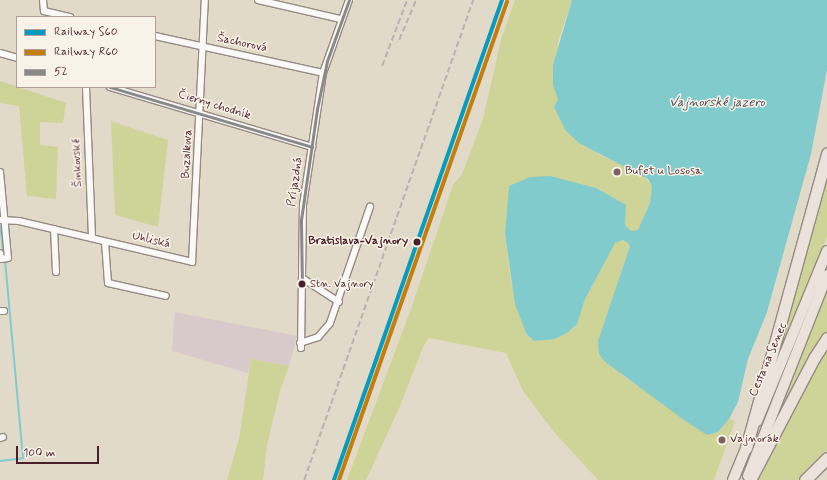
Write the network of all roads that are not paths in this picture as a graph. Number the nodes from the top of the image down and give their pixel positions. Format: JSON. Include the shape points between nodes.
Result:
{"nodes":[{"id":1,"x":43,"y":0,"type":"edge"},
{"id":2,"x":205,"y":0,"type":"edge"},
{"id":3,"x":258,"y":0,"type":"edge"},
{"id":4,"x":349,"y":0,"type":"edge"},
{"id":5,"x":66,"y":16,"type":"edge"},
{"id":6,"x":340,"y":19,"type":"junction"},
{"id":7,"x":156,"y":36,"type":"edge"},
{"id":8,"x":204,"y":47,"type":"junction"},
{"id":9,"x":0,"y":53,"type":"edge"},
{"id":10,"x":16,"y":58,"type":"edge"},
{"id":11,"x":323,"y":73,"type":"junction"},
{"id":12,"x":86,"y":88,"type":"edge"},
{"id":13,"x":113,"y":88,"type":"edge"},
{"id":14,"x":201,"y":114,"type":"junction"},
{"id":15,"x":312,"y":147,"type":"junction"},
{"id":16,"x":827,"y":153,"type":"edge"},
{"id":17,"x":0,"y":172,"type":"edge"},
{"id":18,"x":370,"y":207,"type":"dead end"},
{"id":19,"x":2,"y":220,"type":"edge"},
{"id":20,"x":54,"y":229,"type":"junction"},
{"id":21,"x":92,"y":238,"type":"junction"},
{"id":22,"x":105,"y":242,"type":"junction"},
{"id":23,"x":827,"y":251,"type":"edge"},
{"id":24,"x":0,"y":253,"type":"edge"},
{"id":25,"x":192,"y":262,"type":"joint"},
{"id":26,"x":56,"y":272,"type":"dead end"},
{"id":27,"x":827,"y":275,"type":"edge"},
{"id":28,"x":302,"y":278,"type":"junction"},
{"id":29,"x":166,"y":296,"type":"dead end"},
{"id":30,"x":339,"y":302,"type":"junction"},
{"id":31,"x":827,"y":338,"type":"edge"},
{"id":32,"x":746,"y":448,"type":"junction"},
{"id":33,"x":827,"y":458,"type":"edge"},
{"id":34,"x":733,"y":480,"type":"edge"},
{"id":35,"x":746,"y":480,"type":"edge"},
{"id":36,"x":750,"y":480,"type":"edge"},
{"id":37,"x":805,"y":480,"type":"edge"}],
"edges":[{"from":1,"to":5,"type":"street","via":[[44,11]]},
{"from":2,"to":8,"type":"street","name":"Buzalkova"},
{"from":3,"to":6,"type":"street"},
{"from":4,"to":6,"type":"street","name":"Príjazdná"},
{"from":6,"to":11,"type":"street","name":"Príjazdná"},
{"from":7,"to":8,"type":"street","name":"Šachorová"},
{"from":8,"to":11,"type":"street","name":"Šachorová"},
{"from":8,"to":14,"type":"street","name":"Buzalkova"},
{"from":9,"to":10,"type":"street"},
{"from":11,"to":15,"type":"street","name":"Príjazdná"},
{"from":12,"to":21,"type":"street","name":"Šinkovské"},
{"from":13,"to":14,"type":"street","name":"Čierny chodník"},
{"from":14,"to":15,"type":"street","name":"Čierny chodník"},
{"from":14,"to":25,"type":"street","name":"Buzalkova"},
{"from":15,"to":28,"type":"street","name":"Príjazdná","via":[[300,230]]},
{"from":16,"to":32,"type":"highway"},
{"from":17,"to":19,"type":"street"},
{"from":18,"to":30,"type":"street"},
{"from":19,"to":20,"type":"street","name":"Uhliská"},
{"from":19,"to":24,"type":"street","via":[[8,258],[1,258]]},
{"from":20,"to":21,"type":"street","name":"Uhliská"},
{"from":20,"to":26,"type":"street"},
{"from":21,"to":22,"type":"street","name":"Uhliská"},
{"from":22,"to":25,"type":"street","name":"Uhliská"},
{"from":22,"to":29,"type":"street","via":[[108,283]]},
{"from":23,"to":32,"type":"main road","name":"Cesta na Senec"},
{"from":27,"to":35,"type":"main road","name":"Cesta na Senec"},
{"from":28,"to":30,"type":"street"},
{"from":28,"to":30,"type":"street","name":"Príjazdná","via":[[300,345],[324,332]]},
{"from":31,"to":36,"type":"highway"},
{"from":32,"to":34,"type":"main road","name":"Cesta na Senec"},
{"from":33,"to":37,"type":"highway"}]}
